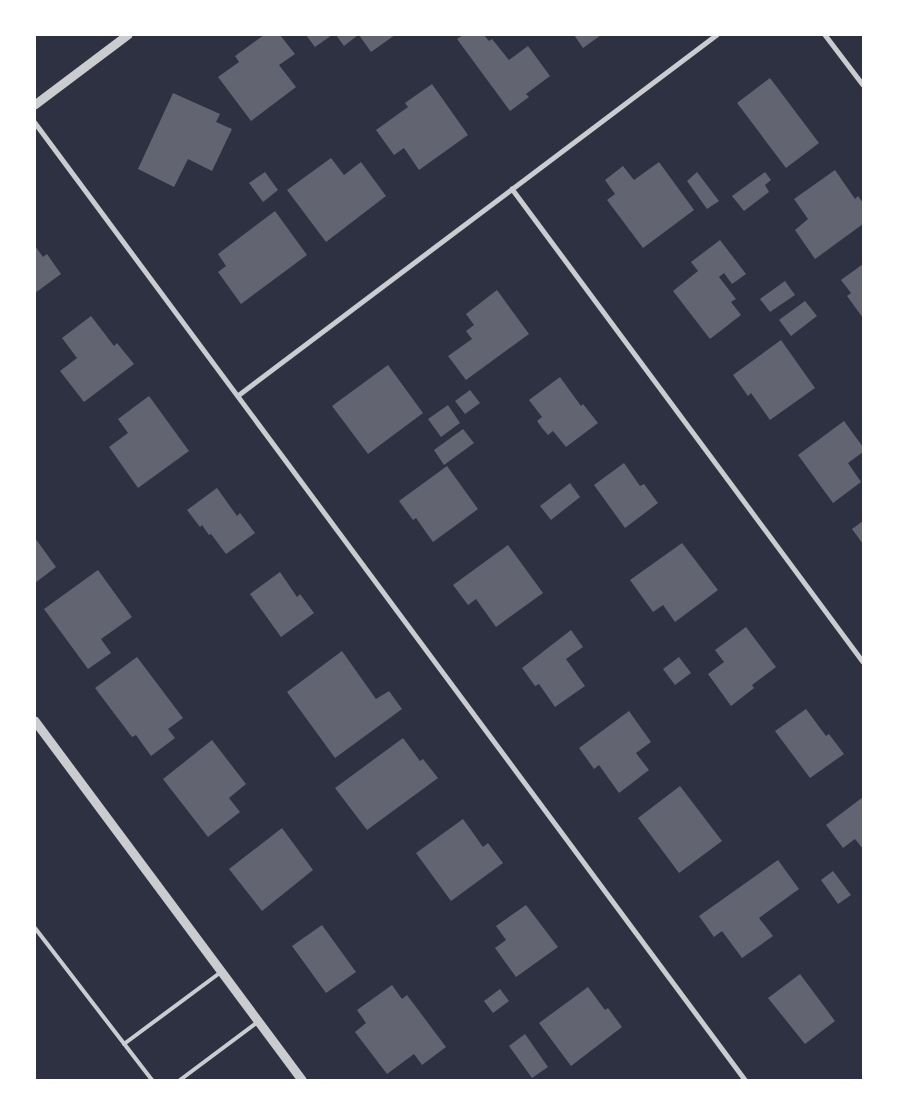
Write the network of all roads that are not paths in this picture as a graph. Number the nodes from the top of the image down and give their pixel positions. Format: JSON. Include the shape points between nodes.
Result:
{"nodes":[{"id":1,"x":128,"y":35,"type":"edge"},
{"id":2,"x":717,"y":35,"type":"edge"},
{"id":3,"x":824,"y":35,"type":"edge"},
{"id":4,"x":863,"y":84,"type":"edge"},
{"id":5,"x":35,"y":105,"type":"edge"},
{"id":6,"x":35,"y":123,"type":"edge"},
{"id":7,"x":512,"y":189,"type":"junction"},
{"id":8,"x":238,"y":396,"type":"junction"},
{"id":9,"x":863,"y":662,"type":"edge"},
{"id":10,"x":35,"y":721,"type":"edge"},
{"id":11,"x":35,"y":928,"type":"edge"},
{"id":12,"x":221,"y":972,"type":"junction"},
{"id":13,"x":259,"y":1022,"type":"junction"},
{"id":14,"x":124,"y":1044,"type":"junction"},
{"id":15,"x":152,"y":1080,"type":"edge"},
{"id":16,"x":180,"y":1080,"type":"edge"},
{"id":17,"x":302,"y":1080,"type":"edge"},
{"id":18,"x":745,"y":1080,"type":"edge"}],
"edges":[{"from":1,"to":5,"type":"street"},
{"from":2,"to":7,"type":"street"},
{"from":3,"to":4,"type":"street"},
{"from":6,"to":8,"type":"street"},
{"from":7,"to":8,"type":"street"},
{"from":7,"to":9,"type":"street"},
{"from":8,"to":18,"type":"street"},
{"from":10,"to":12,"type":"street"},
{"from":11,"to":14,"type":"lane"},
{"from":12,"to":13,"type":"street"},
{"from":12,"to":14,"type":"lane"},
{"from":13,"to":16,"type":"lane"},
{"from":13,"to":17,"type":"street"},
{"from":14,"to":15,"type":"lane"}]}
